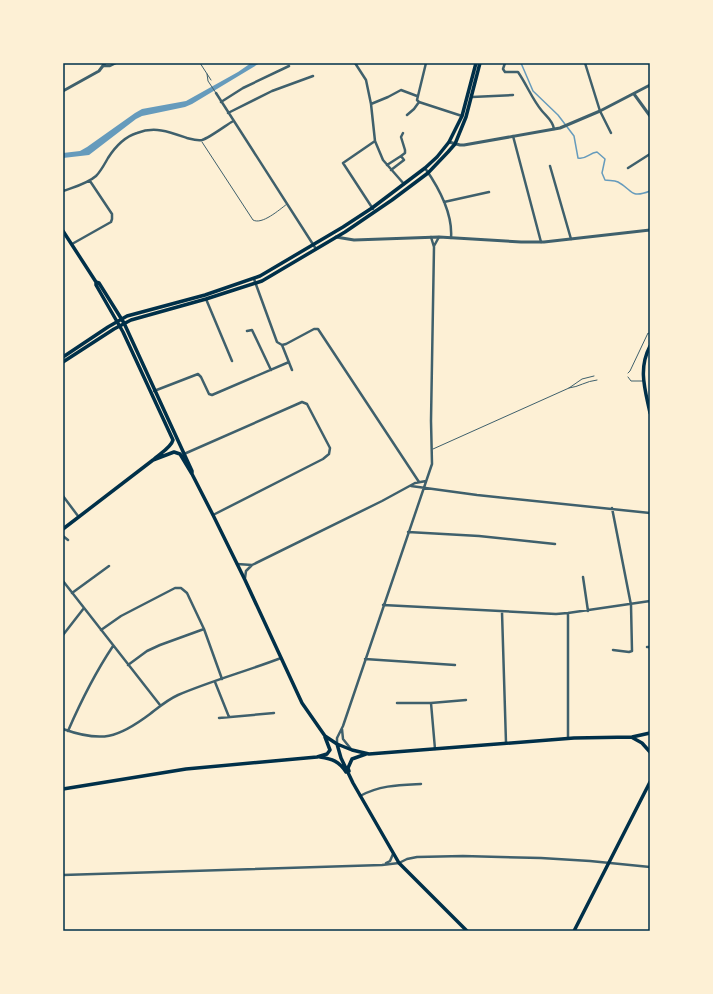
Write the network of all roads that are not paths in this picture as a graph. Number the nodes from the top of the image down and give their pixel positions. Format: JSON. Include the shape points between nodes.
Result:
{"nodes":[{"id":1,"x":116,"y":63,"type":"edge"},
{"id":2,"x":200,"y":63,"type":"edge"},
{"id":3,"x":355,"y":63,"type":"edge"},
{"id":4,"x":426,"y":63,"type":"edge"},
{"id":5,"x":476,"y":63,"type":"edge"},
{"id":6,"x":480,"y":63,"type":"edge"},
{"id":7,"x":505,"y":63,"type":"edge"},
{"id":8,"x":585,"y":63,"type":"edge"},
{"id":9,"x":104,"y":64,"type":"edge"},
{"id":10,"x":289,"y":66,"type":"dead end"},
{"id":11,"x":207,"y":74,"type":"junction"},
{"id":12,"x":313,"y":76,"type":"dead end"},
{"id":13,"x":211,"y":80,"type":"dead end"},
{"id":14,"x":650,"y":85,"type":"edge"},
{"id":15,"x":63,"y":91,"type":"edge"},
{"id":16,"x":216,"y":93,"type":"joint"},
{"id":17,"x":634,"y":94,"type":"junction"},
{"id":18,"x":513,"y":95,"type":"dead end"},
{"id":19,"x":417,"y":96,"type":"junction"},
{"id":20,"x":472,"y":97,"type":"junction"},
{"id":21,"x":221,"y":102,"type":"junction"},
{"id":22,"x":418,"y":102,"type":"junction"},
{"id":23,"x":371,"y":104,"type":"junction"},
{"id":24,"x":600,"y":111,"type":"junction"},
{"id":25,"x":228,"y":113,"type":"junction"},
{"id":26,"x":406,"y":115,"type":"dead end"},
{"id":27,"x":462,"y":116,"type":"junction"},
{"id":28,"x":650,"y":116,"type":"edge"},
{"id":29,"x":233,"y":121,"type":"junction"},
{"id":30,"x":554,"y":129,"type":"junction"},
{"id":31,"x":403,"y":133,"type":"dead end"},
{"id":32,"x":610,"y":133,"type":"dead end"},
{"id":33,"x":513,"y":136,"type":"junction"},
{"id":34,"x":201,"y":141,"type":"junction"},
{"id":35,"x":375,"y":141,"type":"junction"},
{"id":36,"x":449,"y":142,"type":"junction"},
{"id":37,"x":454,"y":144,"type":"junction"},
{"id":38,"x":650,"y":154,"type":"edge"},
{"id":39,"x":401,"y":156,"type":"junction"},
{"id":40,"x":387,"y":165,"type":"junction"},
{"id":41,"x":550,"y":166,"type":"dead end"},
{"id":42,"x":425,"y":168,"type":"junction"},
{"id":43,"x":628,"y":168,"type":"dead end"},
{"id":44,"x":391,"y":170,"type":"junction"},
{"id":45,"x":428,"y":172,"type":"junction"},
{"id":46,"x":90,"y":181,"type":"junction"},
{"id":47,"x":404,"y":185,"type":"junction"},
{"id":48,"x":63,"y":192,"type":"edge"},
{"id":49,"x":489,"y":192,"type":"dead end"},
{"id":50,"x":444,"y":202,"type":"junction"},
{"id":51,"x":287,"y":204,"type":"junction"},
{"id":52,"x":374,"y":210,"type":"junction"},
{"id":53,"x":650,"y":230,"type":"edge"},
{"id":54,"x":63,"y":231,"type":"edge"},
{"id":55,"x":336,"y":237,"type":"junction"},
{"id":56,"x":431,"y":237,"type":"junction"},
{"id":57,"x":439,"y":237,"type":"junction"},
{"id":58,"x":451,"y":238,"type":"junction"},
{"id":59,"x":571,"y":240,"type":"junction"},
{"id":60,"x":541,"y":242,"type":"junction"},
{"id":61,"x":72,"y":244,"type":"junction"},
{"id":62,"x":315,"y":247,"type":"junction"},
{"id":63,"x":434,"y":247,"type":"junction"},
{"id":64,"x":254,"y":279,"type":"junction"},
{"id":65,"x":96,"y":282,"type":"junction"},
{"id":66,"x":256,"y":284,"type":"junction"},
{"id":67,"x":204,"y":295,"type":"junction"},
{"id":68,"x":206,"y":299,"type":"junction"},
{"id":69,"x":122,"y":319,"type":"junction"},
{"id":70,"x":117,"y":322,"type":"junction"},
{"id":71,"x":124,"y":323,"type":"junction"},
{"id":72,"x":120,"y":326,"type":"junction"},
{"id":73,"x":247,"y":331,"type":"dead end"},
{"id":74,"x":650,"y":334,"type":"edge"},
{"id":75,"x":282,"y":345,"type":"junction"},
{"id":76,"x":650,"y":346,"type":"edge"},
{"id":77,"x":63,"y":356,"type":"edge"},
{"id":78,"x":645,"y":357,"type":"junction"},
{"id":79,"x":650,"y":357,"type":"edge"},
{"id":80,"x":232,"y":361,"type":"dead end"},
{"id":81,"x":63,"y":362,"type":"edge"},
{"id":82,"x":289,"y":362,"type":"junction"},
{"id":83,"x":271,"y":370,"type":"junction"},
{"id":84,"x":292,"y":370,"type":"dead end"},
{"id":85,"x":628,"y":373,"type":"dead end"},
{"id":86,"x":594,"y":376,"type":"dead end"},
{"id":87,"x":628,"y":377,"type":"dead end"},
{"id":88,"x":597,"y":380,"type":"dead end"},
{"id":89,"x":643,"y":381,"type":"junction"},
{"id":90,"x":569,"y":388,"type":"junction"},
{"id":91,"x":152,"y":393,"type":"junction"},
{"id":92,"x":650,"y":413,"type":"edge"},
{"id":93,"x":433,"y":449,"type":"junction"},
{"id":94,"x":184,"y":454,"type":"junction"},
{"id":95,"x":154,"y":460,"type":"junction"},
{"id":96,"x":192,"y":474,"type":"junction"},
{"id":97,"x":419,"y":482,"type":"junction"},
{"id":98,"x":426,"y":482,"type":"junction"},
{"id":99,"x":411,"y":486,"type":"junction"},
{"id":100,"x":423,"y":488,"type":"junction"},
{"id":101,"x":63,"y":496,"type":"edge"},
{"id":102,"x":612,"y":508,"type":"junction"},
{"id":103,"x":650,"y":513,"type":"edge"},
{"id":104,"x":213,"y":515,"type":"junction"},
{"id":105,"x":78,"y":516,"type":"junction"},
{"id":106,"x":63,"y":529,"type":"edge"},
{"id":107,"x":408,"y":532,"type":"junction"},
{"id":108,"x":63,"y":536,"type":"edge"},
{"id":109,"x":68,"y":540,"type":"dead end"},
{"id":110,"x":555,"y":544,"type":"dead end"},
{"id":111,"x":237,"y":564,"type":"junction"},
{"id":112,"x":252,"y":565,"type":"junction"},
{"id":113,"x":109,"y":566,"type":"dead end"},
{"id":114,"x":583,"y":576,"type":"dead end"},
{"id":115,"x":245,"y":580,"type":"junction"},
{"id":116,"x":63,"y":581,"type":"edge"},
{"id":117,"x":72,"y":593,"type":"junction"},
{"id":118,"x":650,"y":602,"type":"edge"},
{"id":119,"x":383,"y":605,"type":"junction"},
{"id":120,"x":631,"y":605,"type":"junction"},
{"id":121,"x":84,"y":608,"type":"junction"},
{"id":122,"x":588,"y":611,"type":"junction"},
{"id":123,"x":502,"y":612,"type":"junction"},
{"id":124,"x":568,"y":613,"type":"junction"},
{"id":125,"x":204,"y":629,"type":"junction"},
{"id":126,"x":101,"y":630,"type":"junction"},
{"id":127,"x":63,"y":634,"type":"edge"},
{"id":128,"x":114,"y":646,"type":"junction"},
{"id":129,"x":613,"y":650,"type":"dead end"},
{"id":130,"x":281,"y":658,"type":"junction"},
{"id":131,"x":365,"y":659,"type":"junction"},
{"id":132,"x":128,"y":665,"type":"junction"},
{"id":133,"x":455,"y":665,"type":"dead end"},
{"id":134,"x":222,"y":679,"type":"junction"},
{"id":135,"x":216,"y":682,"type":"junction"},
{"id":136,"x":466,"y":700,"type":"dead end"},
{"id":137,"x":397,"y":703,"type":"dead end"},
{"id":138,"x":431,"y":703,"type":"junction"},
{"id":139,"x":160,"y":705,"type":"junction"},
{"id":140,"x":274,"y":713,"type":"dead end"},
{"id":141,"x":229,"y":716,"type":"junction"},
{"id":142,"x":219,"y":718,"type":"dead end"},
{"id":143,"x":343,"y":726,"type":"junction"},
{"id":144,"x":63,"y":729,"type":"edge"},
{"id":145,"x":68,"y":731,"type":"junction"},
{"id":146,"x":650,"y":732,"type":"edge"},
{"id":147,"x":325,"y":736,"type":"junction"},
{"id":148,"x":632,"y":737,"type":"junction"},
{"id":149,"x":568,"y":739,"type":"junction"},
{"id":150,"x":506,"y":743,"type":"junction"},
{"id":151,"x":337,"y":744,"type":"junction"},
{"id":152,"x":435,"y":749,"type":"junction"},
{"id":153,"x":352,"y":750,"type":"junction"},
{"id":154,"x":650,"y":752,"type":"edge"},
{"id":155,"x":369,"y":754,"type":"junction"},
{"id":156,"x":317,"y":757,"type":"junction"},
{"id":157,"x":350,"y":778,"type":"junction"},
{"id":158,"x":650,"y":782,"type":"edge"},
{"id":159,"x":421,"y":784,"type":"dead end"},
{"id":160,"x":63,"y":789,"type":"edge"},
{"id":161,"x":360,"y":796,"type":"junction"},
{"id":162,"x":393,"y":854,"type":"junction"},
{"id":163,"x":399,"y":863,"type":"junction"},
{"id":164,"x":608,"y":863,"type":"junction"},
{"id":165,"x":382,"y":864,"type":"junction"},
{"id":166,"x":650,"y":868,"type":"edge"},
{"id":167,"x":63,"y":875,"type":"edge"},
{"id":168,"x":466,"y":931,"type":"edge"},
{"id":169,"x":574,"y":931,"type":"edge"}],
"edges":[{"from":1,"to":9,"type":"street","via":[[110,66]]},
{"from":2,"to":11,"type":"lane"},
{"from":3,"to":23,"type":"street","via":[[366,80]]},
{"from":4,"to":19,"type":"street"},
{"from":5,"to":27,"type":"main road"},
{"from":6,"to":20,"type":"main road"},
{"from":7,"to":30,"type":"street","via":[[505,72],[518,72],[542,112],[552,121]]},
{"from":8,"to":24,"type":"street"},
{"from":9,"to":15,"type":"street","via":[[98,71]]},
{"from":10,"to":21,"type":"street","via":[[243,88]]},
{"from":11,"to":13,"type":"lane"},
{"from":11,"to":16,"type":"lane","via":[[208,81]]},
{"from":12,"to":25,"type":"street","via":[[272,91]]},
{"from":14,"to":17,"type":"street"},
{"from":16,"to":21,"type":"street"},
{"from":17,"to":24,"type":"street"},
{"from":17,"to":28,"type":"street"},
{"from":18,"to":20,"type":"street"},
{"from":19,"to":22,"type":"street"},
{"from":19,"to":23,"type":"street","via":[[401,90]]},
{"from":20,"to":37,"type":"main road"},
{"from":21,"to":25,"type":"street"},
{"from":22,"to":26,"type":"street"},
{"from":22,"to":27,"type":"street"},
{"from":23,"to":35,"type":"street"},
{"from":24,"to":30,"type":"street"},
{"from":24,"to":32,"type":"street"},
{"from":25,"to":29,"type":"street"},
{"from":27,"to":36,"type":"main road"},
{"from":29,"to":34,"type":"street"},
{"from":29,"to":51,"type":"street"},
{"from":30,"to":33,"type":"street"},
{"from":31,"to":39,"type":"street","via":[[401,137],[405,153]]},
{"from":33,"to":37,"type":"street","via":[[464,145]]},
{"from":33,"to":60,"type":"street"},
{"from":34,"to":46,"type":"street","via":[[162,130],[138,132],[120,143]]},
{"from":34,"to":51,"type":"lane","via":[[253,220],[258,222]]},
{"from":35,"to":40,"type":"street"},
{"from":35,"to":52,"type":"street","via":[[343,164]]},
{"from":36,"to":37,"type":"street"},
{"from":36,"to":42,"type":"main road"},
{"from":37,"to":45,"type":"main road"},
{"from":38,"to":43,"type":"street"},
{"from":39,"to":40,"type":"street"},
{"from":39,"to":44,"type":"street","via":[[404,160]]},
{"from":40,"to":44,"type":"street"},
{"from":41,"to":59,"type":"street"},
{"from":42,"to":45,"type":"street"},
{"from":42,"to":47,"type":"main road"},
{"from":44,"to":47,"type":"street"},
{"from":45,"to":50,"type":"street"},
{"from":45,"to":52,"type":"main road"},
{"from":46,"to":48,"type":"street"},
{"from":46,"to":61,"type":"street","via":[[112,214],[112,219],[111,222]]},
{"from":47,"to":52,"type":"main road"},
{"from":49,"to":50,"type":"street"},
{"from":50,"to":58,"type":"street","via":[[450,220]]},
{"from":51,"to":62,"type":"street"},
{"from":52,"to":55,"type":"main road"},
{"from":52,"to":62,"type":"main road"},
{"from":53,"to":59,"type":"street"},
{"from":54,"to":61,"type":"main road"},
{"from":55,"to":56,"type":"street","via":[[354,240]]},
{"from":55,"to":62,"type":"main road"},
{"from":56,"to":57,"type":"street"},
{"from":56,"to":63,"type":"street"},
{"from":57,"to":58,"type":"street"},
{"from":57,"to":63,"type":"street"},
{"from":58,"to":60,"type":"street"},
{"from":59,"to":60,"type":"street"},
{"from":61,"to":65,"type":"main road"},
{"from":62,"to":64,"type":"main road"},
{"from":62,"to":66,"type":"main road"},
{"from":63,"to":93,"type":"street","via":[[431,421]]},
{"from":64,"to":66,"type":"street"},
{"from":64,"to":67,"type":"main road"},
{"from":65,"to":69,"type":"main road"},
{"from":65,"to":70,"type":"main road"},
{"from":66,"to":68,"type":"main road"},
{"from":66,"to":75,"type":"street","via":[[277,342]]},
{"from":67,"to":68,"type":"street"},
{"from":67,"to":69,"type":"main road"},
{"from":68,"to":71,"type":"main road"},
{"from":68,"to":80,"type":"street"},
{"from":69,"to":70,"type":"main road"},
{"from":69,"to":71,"type":"main road"},
{"from":70,"to":72,"type":"main road"},
{"from":70,"to":77,"type":"main road"},
{"from":71,"to":72,"type":"main road"},
{"from":71,"to":91,"type":"main road"},
{"from":72,"to":81,"type":"main road"},
{"from":72,"to":91,"type":"main road"},
{"from":73,"to":83,"type":"street","via":[[252,330]]},
{"from":74,"to":85,"type":"lane","via":[[648,333]]},
{"from":75,"to":82,"type":"street"},
{"from":75,"to":97,"type":"street","via":[[318,329]]},
{"from":76,"to":78,"type":"main road"},
{"from":78,"to":79,"type":"street"},
{"from":78,"to":89,"type":"main road"},
{"from":82,"to":83,"type":"street"},
{"from":82,"to":84,"type":"street"},
{"from":83,"to":91,"type":"street","via":[[212,394],[209,394],[198,374]]},
{"from":86,"to":90,"type":"lane","via":[[582,379]]},
{"from":87,"to":89,"type":"lane","via":[[631,381]]},
{"from":88,"to":90,"type":"lane"},
{"from":89,"to":92,"type":"main road"},
{"from":90,"to":93,"type":"lane"},
{"from":91,"to":94,"type":"main road"},
{"from":91,"to":95,"type":"main road","via":[[172,440]]},
{"from":93,"to":98,"type":"street","via":[[432,464]]},
{"from":94,"to":96,"type":"main road"},
{"from":94,"to":104,"type":"street","via":[[302,402],[307,404],[330,448],[329,454],[323,459]]},
{"from":95,"to":96,"type":"main road","via":[[178,452]]},
{"from":95,"to":105,"type":"main road"},
{"from":96,"to":104,"type":"main road"},
{"from":97,"to":98,"type":"street"},
{"from":97,"to":99,"type":"street"},
{"from":98,"to":100,"type":"street"},
{"from":99,"to":100,"type":"street"},
{"from":99,"to":112,"type":"street"},
{"from":100,"to":102,"type":"street"},
{"from":100,"to":107,"type":"street"},
{"from":101,"to":105,"type":"street"},
{"from":102,"to":103,"type":"street"},
{"from":102,"to":120,"type":"street"},
{"from":104,"to":111,"type":"main road"},
{"from":105,"to":106,"type":"main road"},
{"from":107,"to":110,"type":"street"},
{"from":107,"to":119,"type":"street"},
{"from":108,"to":109,"type":"street"},
{"from":111,"to":112,"type":"street"},
{"from":111,"to":115,"type":"main road"},
{"from":112,"to":115,"type":"street","via":[[246,571]]},
{"from":113,"to":117,"type":"street"},
{"from":114,"to":122,"type":"street"},
{"from":115,"to":130,"type":"main road"},
{"from":116,"to":117,"type":"street"},
{"from":117,"to":121,"type":"street"},
{"from":118,"to":120,"type":"street"},
{"from":119,"to":123,"type":"street"},
{"from":119,"to":131,"type":"street"},
{"from":120,"to":122,"type":"street"},
{"from":120,"to":129,"type":"street","via":[[632,651]]},
{"from":121,"to":126,"type":"street"},
{"from":121,"to":127,"type":"street"},
{"from":122,"to":124,"type":"street"},
{"from":123,"to":124,"type":"street"},
{"from":123,"to":150,"type":"street"},
{"from":124,"to":149,"type":"street"},
{"from":125,"to":126,"type":"street","via":[[187,593],[178,587],[121,616]]},
{"from":125,"to":132,"type":"street","via":[[147,651]]},
{"from":125,"to":134,"type":"street"},
{"from":126,"to":128,"type":"street"},
{"from":128,"to":132,"type":"street"},
{"from":128,"to":145,"type":"street","via":[[89,685]]},
{"from":130,"to":134,"type":"street"},
{"from":130,"to":147,"type":"main road","via":[[302,703]]},
{"from":131,"to":133,"type":"street"},
{"from":131,"to":143,"type":"street"},
{"from":132,"to":139,"type":"street"},
{"from":134,"to":135,"type":"street"},
{"from":135,"to":139,"type":"street","via":[[179,695]]},
{"from":135,"to":141,"type":"street"},
{"from":136,"to":138,"type":"street"},
{"from":137,"to":138,"type":"street"},
{"from":138,"to":152,"type":"street"},
{"from":139,"to":145,"type":"street","via":[[132,727],[115,735],[90,737]]},
{"from":140,"to":141,"type":"street"},
{"from":141,"to":142,"type":"street"},
{"from":143,"to":151,"type":"street"},
{"from":143,"to":153,"type":"street","via":[[343,739]]},
{"from":144,"to":145,"type":"street"},
{"from":146,"to":148,"type":"main road"},
{"from":147,"to":151,"type":"main road"},
{"from":147,"to":156,"type":"main road","via":[[330,750],[327,754]]},
{"from":148,"to":149,"type":"main road"},
{"from":148,"to":154,"type":"main road"},
{"from":149,"to":150,"type":"main road"},
{"from":150,"to":152,"type":"main road"},
{"from":151,"to":153,"type":"main road"},
{"from":151,"to":157,"type":"main road"},
{"from":152,"to":155,"type":"main road"},
{"from":153,"to":155,"type":"main road"},
{"from":155,"to":161,"type":"main road","via":[[352,759],[348,768]]},
{"from":156,"to":157,"type":"main road","via":[[336,761]]},
{"from":156,"to":160,"type":"main road","via":[[186,769]]},
{"from":157,"to":161,"type":"main road"},
{"from":158,"to":164,"type":"main road"},
{"from":159,"to":161,"type":"street","via":[[381,787]]},
{"from":161,"to":162,"type":"main road"},
{"from":162,"to":163,"type":"main road"},
{"from":162,"to":165,"type":"street","via":[[390,861]]},
{"from":163,"to":164,"type":"street","via":[[417,857],[463,856]]},
{"from":163,"to":165,"type":"street"},
{"from":163,"to":168,"type":"main road"},
{"from":164,"to":166,"type":"street"},
{"from":164,"to":169,"type":"main road"},
{"from":165,"to":167,"type":"street"}]}
